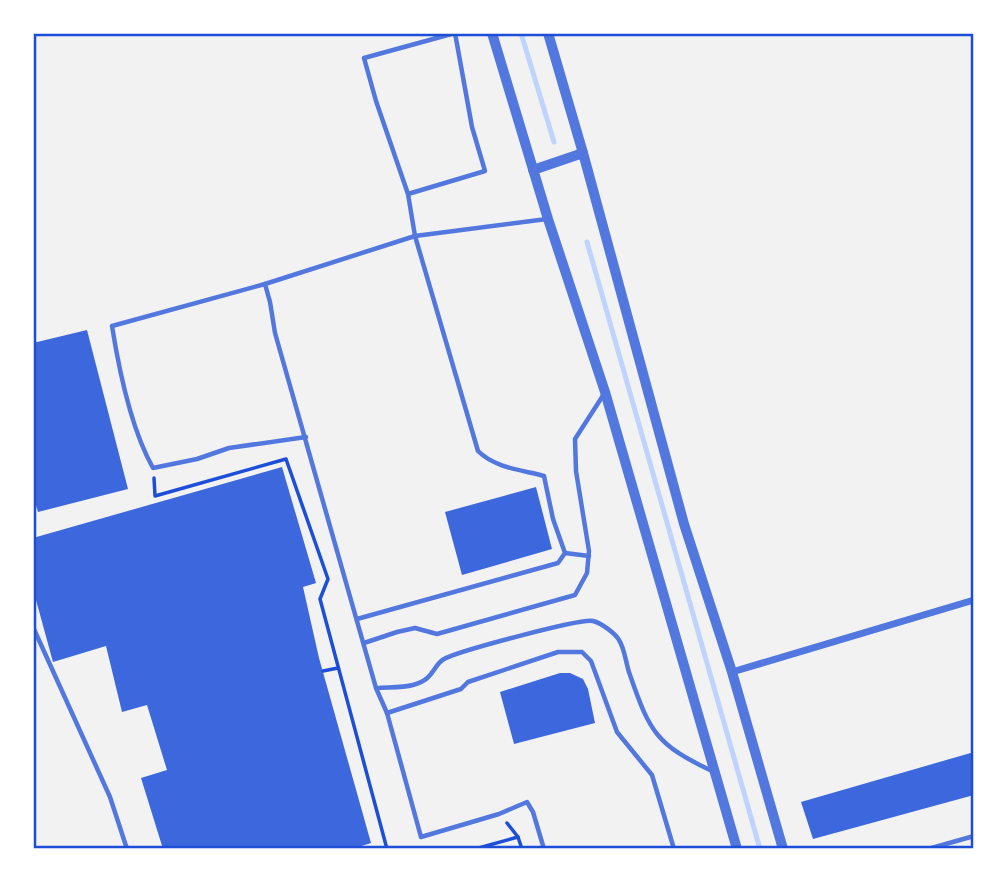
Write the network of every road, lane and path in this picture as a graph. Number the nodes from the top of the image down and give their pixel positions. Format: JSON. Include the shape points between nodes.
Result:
{"nodes":[{"id":1,"x":492,"y":33,"type":"edge"},
{"id":2,"x":548,"y":33,"type":"edge"},
{"id":3,"x":583,"y":153,"type":"junction"},
{"id":4,"x":533,"y":170,"type":"junction"},
{"id":5,"x":408,"y":194,"type":"junction"},
{"id":6,"x":548,"y":219,"type":"junction"},
{"id":7,"x":415,"y":236,"type":"junction"},
{"id":8,"x":265,"y":284,"type":"junction"},
{"id":9,"x":605,"y":392,"type":"junction"},
{"id":10,"x":306,"y":437,"type":"junction"},
{"id":11,"x":153,"y":468,"type":"junction"},
{"id":12,"x":565,"y":553,"type":"junction"},
{"id":13,"x":589,"y":556,"type":"junction"},
{"id":14,"x":974,"y":600,"type":"edge"},
{"id":15,"x":356,"y":619,"type":"junction"},
{"id":16,"x":33,"y":627,"type":"edge"},
{"id":17,"x":364,"y":643,"type":"junction"},
{"id":18,"x":338,"y":667,"type":"junction"},
{"id":19,"x":323,"y":671,"type":"dead end"},
{"id":20,"x":732,"y":672,"type":"junction"},
{"id":21,"x":376,"y":688,"type":"junction"},
{"id":22,"x":387,"y":713,"type":"junction"},
{"id":23,"x":715,"y":773,"type":"junction"},
{"id":24,"x":499,"y":814,"type":"junction"},
{"id":25,"x":974,"y":836,"type":"edge"},
{"id":26,"x":518,"y":838,"type":"junction"},
{"id":27,"x":127,"y":849,"type":"edge"},
{"id":28,"x":387,"y":849,"type":"edge"},
{"id":29,"x":475,"y":849,"type":"edge"},
{"id":30,"x":522,"y":849,"type":"edge"},
{"id":31,"x":544,"y":849,"type":"edge"},
{"id":32,"x":674,"y":849,"type":"edge"},
{"id":33,"x":737,"y":849,"type":"edge"},
{"id":34,"x":783,"y":849,"type":"edge"},
{"id":35,"x":928,"y":849,"type":"edge"}],
"edges":[{"from":1,"to":4,"type":"street"},
{"from":2,"to":3,"type":"street"},
{"from":3,"to":4,"type":"street"},
{"from":3,"to":20,"type":"street","via":[[684,524]]},
{"from":4,"to":6,"type":"street"},
{"from":5,"to":5,"type":"lane","via":[[485,171],[455,33],[364,58]]},
{"from":5,"to":7,"type":"lane"},
{"from":6,"to":7,"type":"lane"},
{"from":6,"to":9,"type":"street"},
{"from":7,"to":8,"type":"lane"},
{"from":7,"to":12,"type":"lane","via":[[478,451],[501,465],[544,476]]},
{"from":8,"to":10,"type":"lane"},
{"from":8,"to":11,"type":"lane","via":[[112,326],[143,451]]},
{"from":9,"to":13,"type":"lane","via":[[575,439]]},
{"from":9,"to":23,"type":"street"},
{"from":10,"to":11,"type":"lane","via":[[229,448]]},
{"from":10,"to":15,"type":"lane"},
{"from":11,"to":18,"type":"path","via":[[155,496],[286,459],[328,579],[320,599]]},
{"from":12,"to":13,"type":"lane"},
{"from":12,"to":15,"type":"lane","via":[[558,562]]},
{"from":13,"to":17,"type":"lane","via":[[587,573],[575,595],[437,634],[415,628]]},
{"from":14,"to":20,"type":"street"},
{"from":15,"to":17,"type":"lane"},
{"from":16,"to":27,"type":"lane","via":[[110,797]]},
{"from":17,"to":21,"type":"lane"},
{"from":18,"to":19,"type":"path"},
{"from":18,"to":28,"type":"path"},
{"from":20,"to":34,"type":"street"},
{"from":21,"to":22,"type":"lane"},
{"from":21,"to":23,"type":"lane","via":[[412,685],[430,678],[442,660],[460,653],[570,622],[592,621],[619,640],[642,709],[658,738],[680,756]]},
{"from":22,"to":24,"type":"lane","via":[[421,838]]},
{"from":22,"to":32,"type":"lane","via":[[558,652],[582,652],[591,662],[617,732],[652,775]]},
{"from":23,"to":33,"type":"street"},
{"from":24,"to":26,"type":"path"},
{"from":24,"to":31,"type":"lane","via":[[527,802]]},
{"from":25,"to":35,"type":"lane"},
{"from":26,"to":29,"type":"path"},
{"from":26,"to":30,"type":"path"}]}
